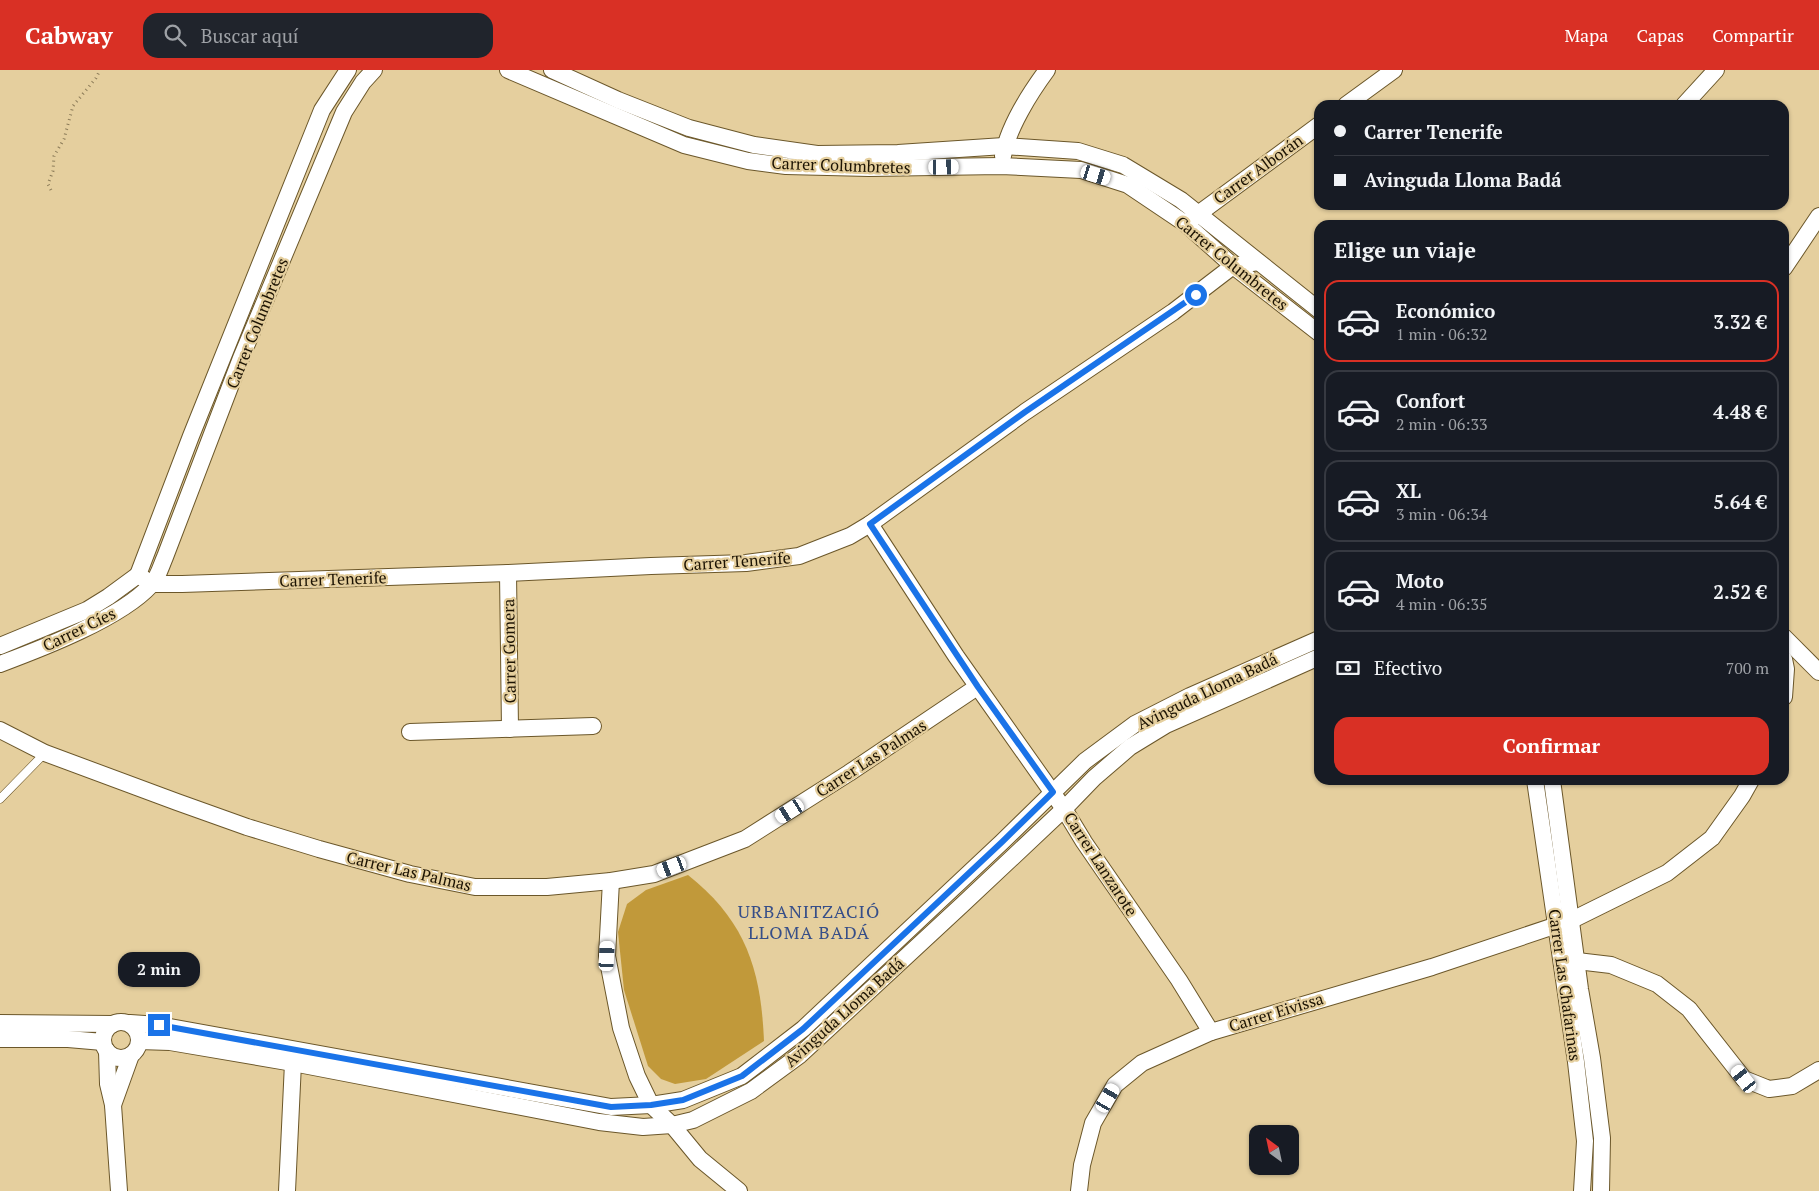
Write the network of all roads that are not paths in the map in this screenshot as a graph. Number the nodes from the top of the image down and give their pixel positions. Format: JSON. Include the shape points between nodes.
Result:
{"nodes":[{"id":1,"x":348,"y":70,"type":"edge"},
{"id":2,"x":374,"y":70,"type":"edge"},
{"id":3,"x":508,"y":70,"type":"edge"},
{"id":4,"x":552,"y":70,"type":"edge"},
{"id":5,"x":1047,"y":70,"type":"edge"},
{"id":6,"x":1394,"y":70,"type":"edge"},
{"id":7,"x":1707,"y":74,"type":"edge"},
{"id":8,"x":1353,"y":100,"type":"edge"},
{"id":9,"x":1688,"y":100,"type":"edge"},
{"id":10,"x":1314,"y":128,"type":"edge"},
{"id":11,"x":1004,"y":146,"type":"junction"},
{"id":12,"x":1001,"y":166,"type":"junction"},
{"id":13,"x":1819,"y":216,"type":"edge"},
{"id":14,"x":1192,"y":219,"type":"junction"},
{"id":15,"x":1789,"y":261,"type":"edge"},
{"id":16,"x":1258,"y":262,"type":"junction"},
{"id":17,"x":1233,"y":266,"type":"junction"},
{"id":18,"x":1314,"y":306,"type":"edge"},
{"id":19,"x":1314,"y":329,"type":"edge"},
{"id":20,"x":870,"y":524,"type":"junction"},
{"id":21,"x":508,"y":573,"type":"junction"},
{"id":22,"x":145,"y":580,"type":"junction"},
{"id":23,"x":1314,"y":641,"type":"edge"},
{"id":24,"x":1789,"y":642,"type":"edge"},
{"id":25,"x":0,"y":646,"type":"edge"},
{"id":26,"x":1314,"y":658,"type":"edge"},
{"id":27,"x":0,"y":664,"type":"edge"},
{"id":28,"x":1819,"y":672,"type":"edge"},
{"id":29,"x":978,"y":687,"type":"junction"},
{"id":30,"x":593,"y":726,"type":"dead end"},
{"id":31,"x":510,"y":729,"type":"junction"},
{"id":32,"x":0,"y":730,"type":"edge"},
{"id":33,"x":410,"y":732,"type":"dead end"},
{"id":34,"x":45,"y":753,"type":"junction"},
{"id":35,"x":1536,"y":785,"type":"edge"},
{"id":36,"x":1553,"y":785,"type":"edge"},
{"id":37,"x":1748,"y":785,"type":"edge"},
{"id":38,"x":1053,"y":792,"type":"junction"},
{"id":39,"x":0,"y":800,"type":"edge"},
{"id":40,"x":1064,"y":809,"type":"junction"},
{"id":41,"x":611,"y":881,"type":"junction"},
{"id":42,"x":1572,"y":920,"type":"junction"},
{"id":43,"x":1555,"y":926,"type":"junction"},
{"id":44,"x":1577,"y":961,"type":"junction"},
{"id":45,"x":0,"y":1023,"type":"edge"},
{"id":46,"x":130,"y":1023,"type":"junction"},
{"id":47,"x":112,"y":1024,"type":"junction"},
{"id":48,"x":1211,"y":1032,"type":"junction"},
{"id":49,"x":0,"y":1039,"type":"edge"},
{"id":50,"x":105,"y":1046,"type":"junction"},
{"id":51,"x":135,"y":1048,"type":"junction"},
{"id":52,"x":292,"y":1063,"type":"junction"},
{"id":53,"x":1819,"y":1070,"type":"edge"},
{"id":54,"x":113,"y":1105,"type":"junction"},
{"id":55,"x":651,"y":1105,"type":"junction"},
{"id":56,"x":672,"y":1124,"type":"junction"},
{"id":57,"x":730,"y":1188,"type":"edge"},
{"id":58,"x":119,"y":1191,"type":"edge"},
{"id":59,"x":287,"y":1191,"type":"edge"},
{"id":60,"x":1079,"y":1191,"type":"edge"},
{"id":61,"x":1582,"y":1191,"type":"edge"},
{"id":62,"x":1601,"y":1191,"type":"edge"}],
"edges":[{"from":1,"to":22,"type":"street","name":"Carrer Columbretes","via":[[322,110],[191,436]]},
{"from":2,"to":22,"type":"street","name":"Carrer Columbretes","via":[[344,112],[241,358],[165,557]]},
{"from":3,"to":12,"type":"street","name":"Carrer Columbretes","via":[[684,145],[748,160],[786,166],[869,168]]},
{"from":4,"to":11,"type":"street","name":"Carrer Columbretes","via":[[689,128],[754,145],[818,154]]},
{"from":5,"to":11,"type":"street","via":[[1029,95]]},
{"from":6,"to":8,"type":"street"},
{"from":7,"to":9,"type":"street"},
{"from":10,"to":14,"type":"street","name":"Carrer Alborán"},
{"from":11,"to":12,"type":"street"},
{"from":11,"to":14,"type":"street","name":"Carrer Columbretes","via":[[1078,151],[1123,165],[1181,200]]},
{"from":12,"to":14,"type":"street","name":"Carrer Columbretes","via":[[1080,170],[1128,185]]},
{"from":13,"to":15,"type":"street"},
{"from":14,"to":16,"type":"street","name":"Carrer Columbretes"},
{"from":14,"to":17,"type":"street","name":"Carrer Columbretes"},
{"from":16,"to":17,"type":"street"},
{"from":16,"to":18,"type":"street","name":"Carrer Columbretes"},
{"from":17,"to":19,"type":"street","name":"Carrer Columbretes"},
{"from":17,"to":20,"type":"street","name":"Carrer Tenerife","via":[[1173,312],[1025,412]]},
{"from":20,"to":21,"type":"street","name":"Carrer Tenerife","via":[[850,536],[799,556],[746,563]]},
{"from":20,"to":29,"type":"street","name":"Carrer Lanzarote"},
{"from":21,"to":22,"type":"street","name":"Carrer Tenerife","via":[[182,584]]},
{"from":21,"to":31,"type":"street","name":"Carrer Gomera"},
{"from":22,"to":25,"type":"street","name":"Carrer Cíes","via":[[87,610]]},
{"from":22,"to":27,"type":"street","name":"Carrer Cíes","via":[[128,604],[37,650]]},
{"from":23,"to":38,"type":"street","name":"Avinguda Lloma Badá","via":[[1135,724],[1085,761]]},
{"from":24,"to":28,"type":"street"},
{"from":26,"to":40,"type":"street","name":"Avinguda Lloma Badá","via":[[1166,725],[1130,747]]},
{"from":29,"to":38,"type":"street","name":"Carrer Lanzarote"},
{"from":29,"to":41,"type":"street","name":"Carrer Las Palmas","via":[[745,839],[654,874]]},
{"from":30,"to":31,"type":"street"},
{"from":31,"to":33,"type":"street"},
{"from":32,"to":34,"type":"street","name":"Carrer Las Palmas"},
{"from":34,"to":39,"type":"lane"},
{"from":34,"to":41,"type":"street","name":"Carrer Las Palmas","via":[[247,827],[410,874],[475,887],[547,887]]},
{"from":35,"to":43,"type":"street","name":"Carrer Las Chafarinas"},
{"from":36,"to":42,"type":"street","name":"Carrer Las Chafarinas"},
{"from":37,"to":42,"type":"street","name":"Carrer Eivissa","via":[[1712,838],[1667,874]]},
{"from":38,"to":40,"type":"street","name":"Carrer Lanzarote"},
{"from":38,"to":55,"type":"street","name":"Avinguda Lloma Badá","via":[[803,1029],[742,1076],[683,1100]]},
{"from":40,"to":48,"type":"street","name":"Carrer Lanzarote"},
{"from":40,"to":56,"type":"street","name":"Avinguda Lloma Badá","via":[[800,1055],[751,1091],[693,1120]]},
{"from":41,"to":55,"type":"street","via":[[607,956],[621,1028],[637,1076]]},
{"from":42,"to":43,"type":"street","name":"Carrer Eivissa"},
{"from":42,"to":44,"type":"street","name":"Carrer Las Chafarinas"},
{"from":43,"to":48,"type":"street","name":"Carrer Eivissa","via":[[1432,967]]},
{"from":43,"to":61,"type":"street","name":"Carrer Las Chafarinas","via":[[1585,1141]]},
{"from":44,"to":53,"type":"street","via":[[1611,965],[1657,984],[1689,1009],[1744,1079],[1769,1090],[1792,1086]]},
{"from":44,"to":62,"type":"street","name":"Carrer Las Chafarinas","via":[[1602,1138]]},
{"from":45,"to":47,"type":"street"},
{"from":46,"to":47,"type":"street"},
{"from":46,"to":51,"type":"street","via":[[138,1031]]},
{"from":46,"to":55,"type":"street","name":"Avinguda Lloma Badá","via":[[159,1025],[611,1107]]},
{"from":47,"to":50,"type":"street","via":[[105,1031]]},
{"from":48,"to":60,"type":"street","name":"Carrer Eivissa","via":[[1142,1063],[1115,1084],[1093,1123]]},
{"from":49,"to":50,"type":"street","via":[[68,1039]]},
{"from":50,"to":51,"type":"street","via":[[120,1058]]},
{"from":50,"to":54,"type":"street"},
{"from":51,"to":52,"type":"street","name":"Avinguda Lloma Badá","via":[[170,1042]]},
{"from":51,"to":54,"type":"street"},
{"from":52,"to":56,"type":"street","name":"Avinguda Lloma Badá","via":[[599,1122],[643,1127]]},
{"from":52,"to":59,"type":"street"},
{"from":54,"to":58,"type":"street"},
{"from":55,"to":56,"type":"street"},
{"from":56,"to":57,"type":"street","via":[[700,1159]]}]}
